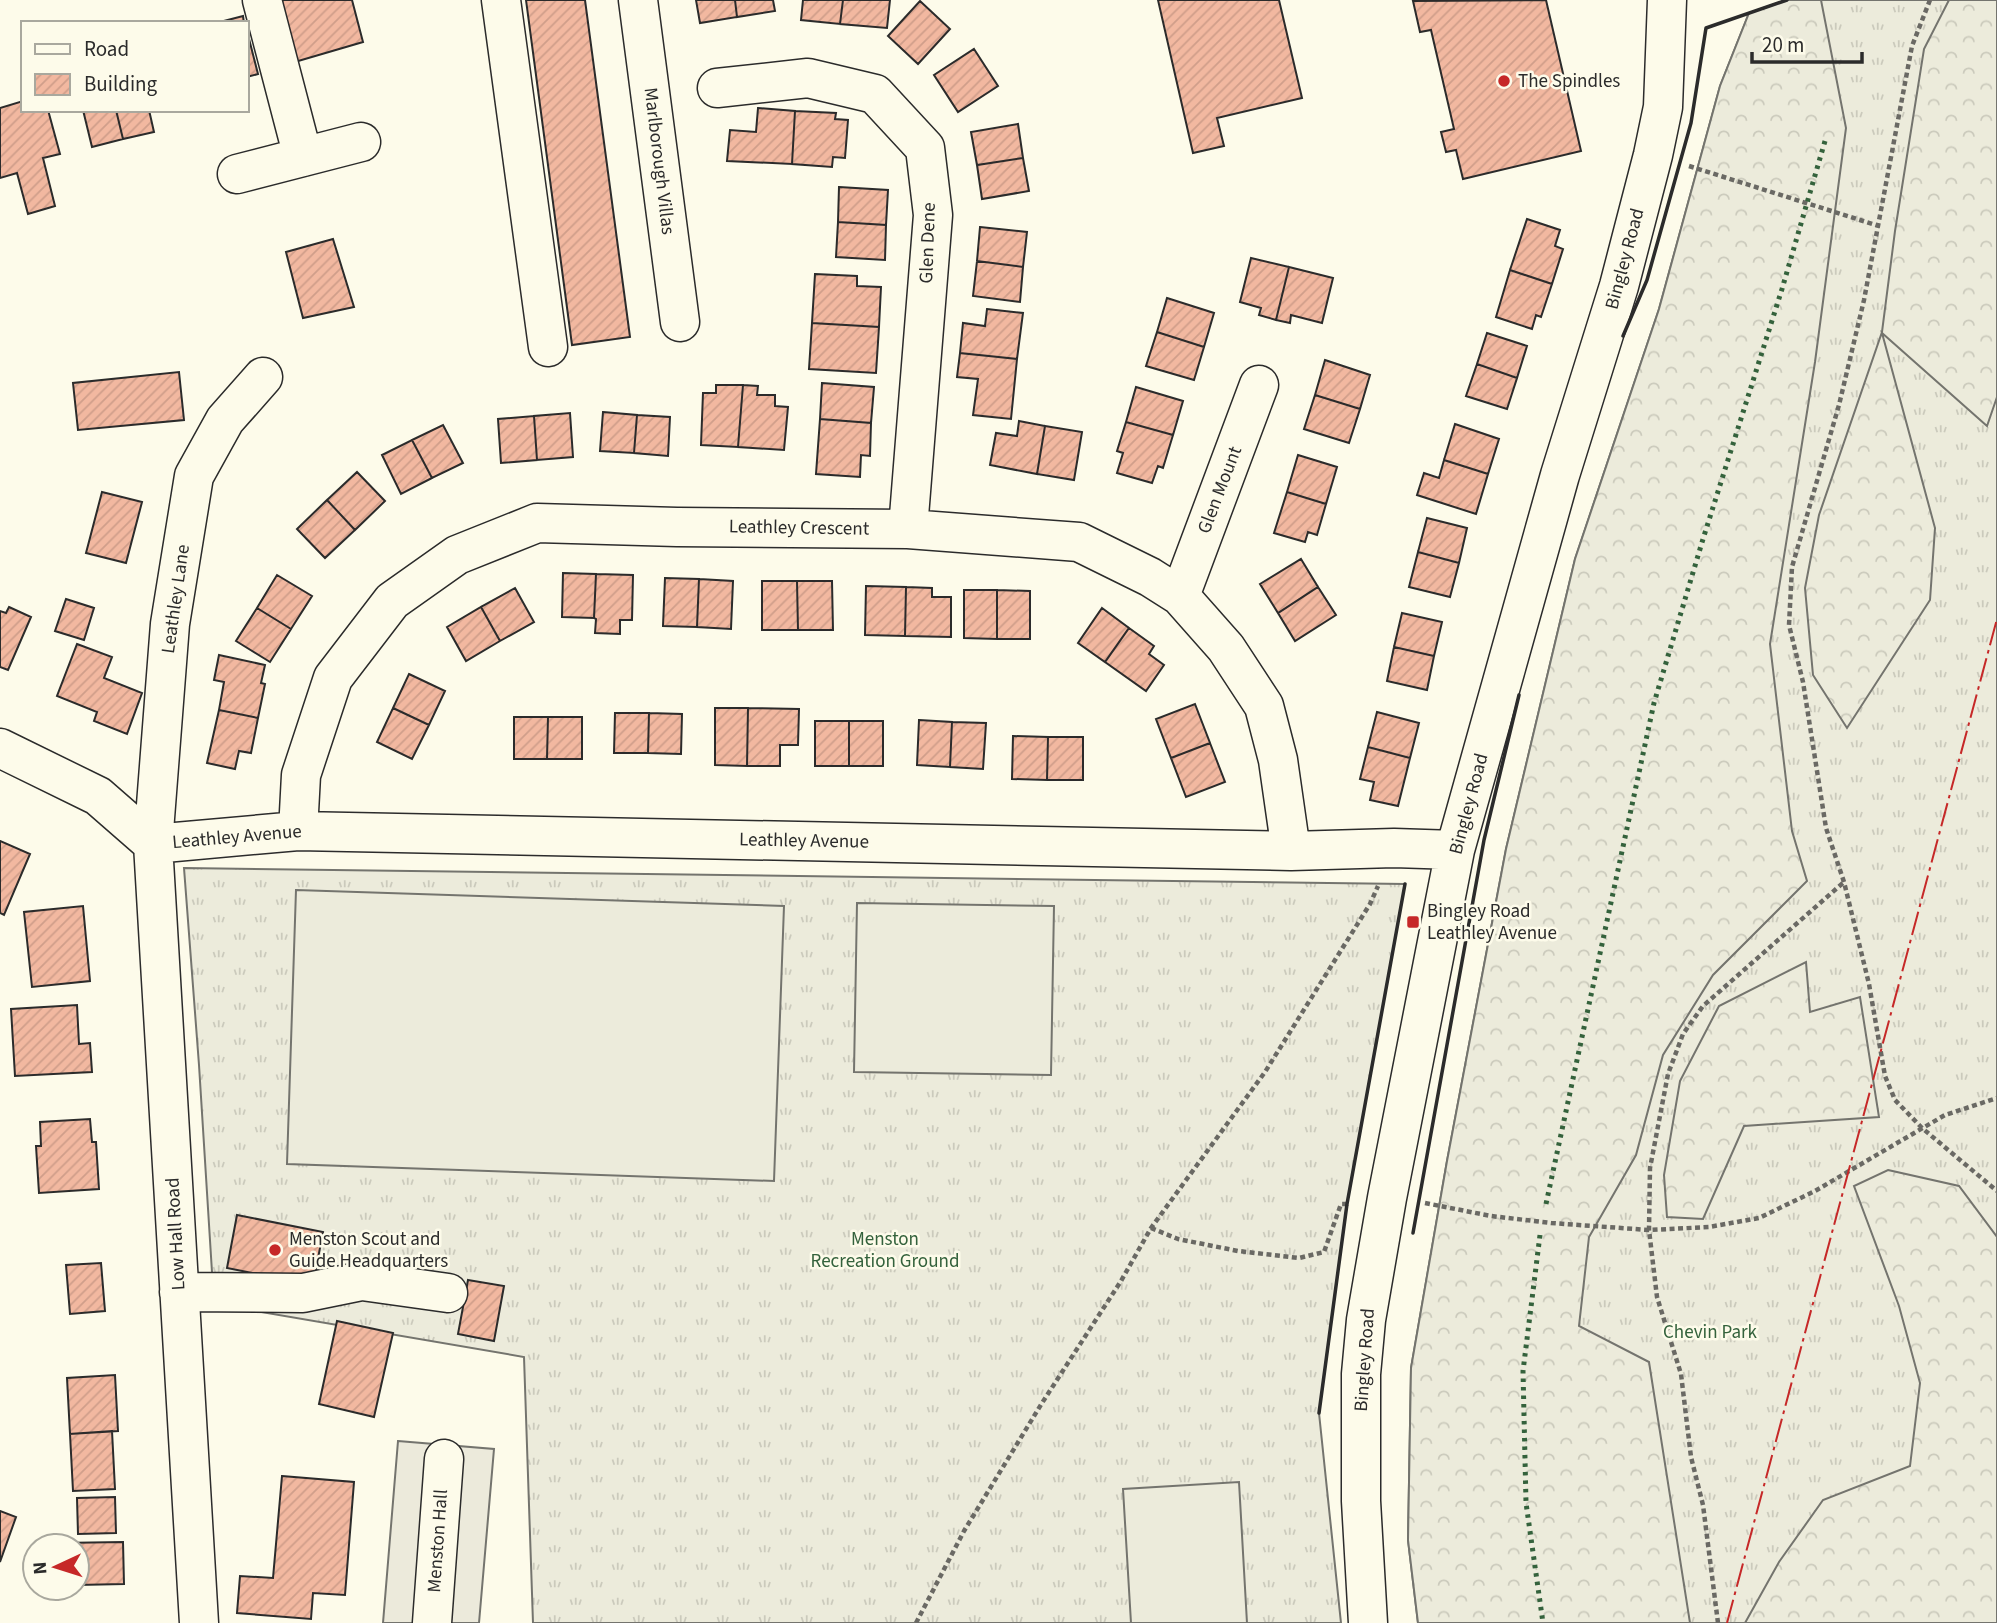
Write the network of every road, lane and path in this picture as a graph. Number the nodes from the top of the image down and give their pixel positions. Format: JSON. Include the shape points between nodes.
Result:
{"nodes":[{"id":1,"x":262,"y":0,"type":"edge"},
{"id":2,"x":501,"y":0,"type":"edge"},
{"id":3,"x":638,"y":0,"type":"edge"},
{"id":4,"x":1667,"y":0,"type":"edge"},
{"id":5,"x":1930,"y":0,"type":"edge"},
{"id":6,"x":717,"y":86,"type":"dead end"},
{"id":7,"x":361,"y":142,"type":"dead end"},
{"id":8,"x":1653,"y":155,"type":"junction"},
{"id":9,"x":303,"y":157,"type":"junction"},
{"id":10,"x":237,"y":174,"type":"dead end"},
{"id":11,"x":1879,"y":226,"type":"junction"},
{"id":12,"x":680,"y":322,"type":"dead end"},
{"id":13,"x":548,"y":347,"type":"dead end"},
{"id":14,"x":263,"y":377,"type":"dead end"},
{"id":15,"x":1259,"y":385,"type":"dead end"},
{"id":16,"x":908,"y":529,"type":"junction"},
{"id":17,"x":1180,"y":596,"type":"junction"},
{"id":18,"x":0,"y":748,"type":"edge"},
{"id":19,"x":298,"y":831,"type":"junction"},
{"id":20,"x":153,"y":844,"type":"junction"},
{"id":21,"x":1394,"y":848,"type":"junction"},
{"id":22,"x":1455,"y":850,"type":"junction"},
{"id":23,"x":1291,"y":851,"type":"junction"},
{"id":24,"x":1844,"y":882,"type":"junction"},
{"id":25,"x":1997,"y":1098,"type":"edge"},
{"id":26,"x":1922,"y":1128,"type":"junction"},
{"id":27,"x":1997,"y":1191,"type":"edge"},
{"id":28,"x":1356,"y":1194,"type":"dead end"},
{"id":29,"x":1419,"y":1202,"type":"dead end"},
{"id":30,"x":1151,"y":1228,"type":"junction"},
{"id":31,"x":1649,"y":1230,"type":"junction"},
{"id":32,"x":179,"y":1292,"type":"junction"},
{"id":33,"x":449,"y":1293,"type":"dead end"},
{"id":34,"x":444,"y":1459,"type":"dead end"},
{"id":35,"x":199,"y":1623,"type":"edge"},
{"id":36,"x":432,"y":1623,"type":"edge"},
{"id":37,"x":916,"y":1623,"type":"edge"},
{"id":38,"x":1368,"y":1623,"type":"edge"},
{"id":39,"x":1718,"y":1623,"type":"edge"}],
"edges":[{"from":1,"to":9,"type":"street"},
{"from":2,"to":13,"type":"street"},
{"from":3,"to":12,"type":"street","name":"Marlborough Villas"},
{"from":4,"to":8,"type":"street","name":"Bingley Road","via":[[1662,107]]},
{"from":5,"to":11,"type":"path","via":[[1912,46]]},
{"from":6,"to":16,"type":"street","name":"Glen Dene","via":[[808,78],[875,94],[925,148],[933,215]]},
{"from":7,"to":9,"type":"street"},
{"from":8,"to":11,"type":"path"},
{"from":8,"to":22,"type":"street","name":"Bingley Road"},
{"from":9,"to":10,"type":"street"},
{"from":11,"to":24,"type":"path","via":[[1839,405],[1792,567],[1789,625],[1803,682],[1826,828]]},
{"from":14,"to":20,"type":"street","name":"Leathley Lane","via":[[225,420],[194,476],[170,624]]},
{"from":15,"to":17,"type":"street","name":"Glen Mount"},
{"from":16,"to":17,"type":"street","name":"Leathley Crescent","via":[[1079,542]]},
{"from":16,"to":19,"type":"street","name":"Leathley Crescent","via":[[537,523],[457,555],[392,601],[333,678],[301,775]]},
{"from":17,"to":23,"type":"street","name":"Leathley Crescent","via":[[1226,648],[1264,706],[1278,760]]},
{"from":18,"to":20,"type":"street","via":[[98,796]]},
{"from":19,"to":20,"type":"street","name":"Leathley Avenue"},
{"from":19,"to":23,"type":"street","name":"Leathley Avenue"},
{"from":20,"to":32,"type":"street","name":"Low Hall Road"},
{"from":21,"to":22,"type":"street","name":"Leathley Avenue"},
{"from":21,"to":23,"type":"street","name":"Leathley Avenue"},
{"from":21,"to":30,"type":"path","via":[[1370,904],[1265,1072]]},
{"from":22,"to":38,"type":"street","name":"Bingley Road","via":[[1366,1320],[1360,1374]]},
{"from":24,"to":26,"type":"path","via":[[1870,984],[1885,1076],[1895,1100]]},
{"from":24,"to":31,"type":"path","via":[[1703,1006],[1683,1034],[1668,1074],[1650,1168]]},
{"from":25,"to":26,"type":"path","via":[[1945,1115]]},
{"from":26,"to":27,"type":"path"},
{"from":26,"to":31,"type":"path","via":[[1815,1191],[1759,1217],[1709,1227]]},
{"from":28,"to":30,"type":"path","via":[[1347,1205],[1341,1204],[1324,1252],[1299,1258],[1178,1239]]},
{"from":29,"to":31,"type":"path","via":[[1491,1216]]},
{"from":30,"to":37,"type":"path","via":[[964,1531]]},
{"from":31,"to":39,"type":"path","via":[[1657,1297],[1681,1374]]},
{"from":32,"to":33,"type":"street","via":[[303,1293],[362,1281]]},
{"from":32,"to":35,"type":"street","name":"Low Hall Road"},
{"from":34,"to":36,"type":"street","name":"Menston Hall"}]}
